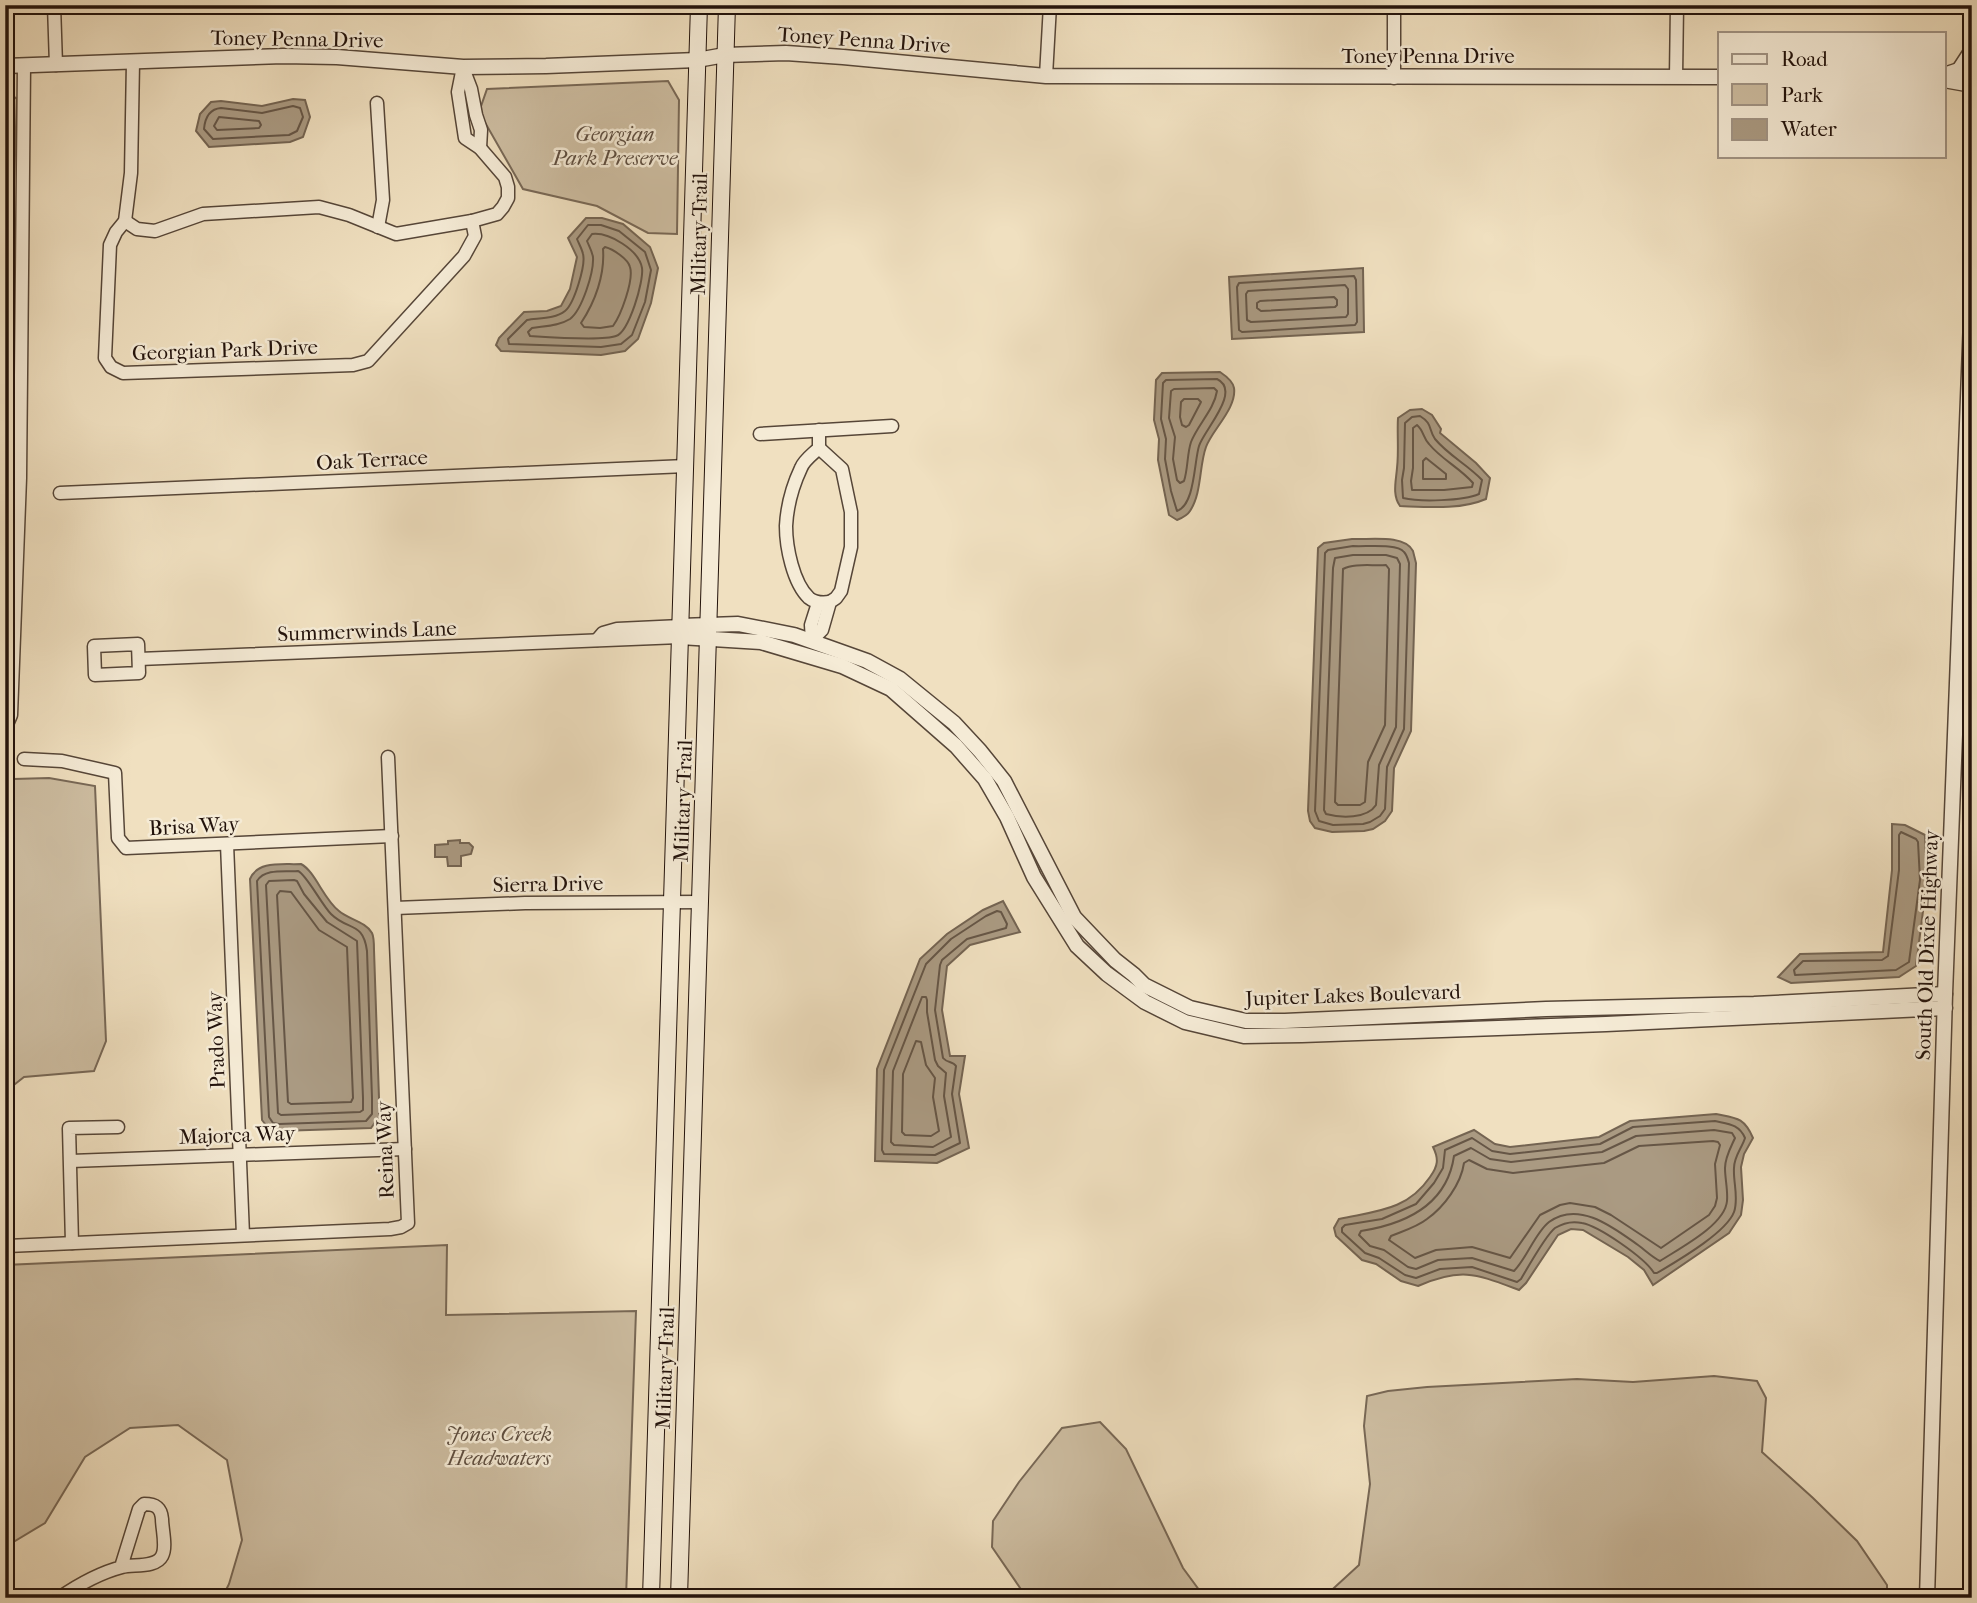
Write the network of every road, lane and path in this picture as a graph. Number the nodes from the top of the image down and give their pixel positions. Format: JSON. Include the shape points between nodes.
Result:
{"nodes":[{"id":1,"x":54,"y":5,"type":"edge"},
{"id":2,"x":699,"y":5,"type":"edge"},
{"id":3,"x":727,"y":5,"type":"edge"},
{"id":4,"x":1050,"y":5,"type":"edge"},
{"id":5,"x":1394,"y":5,"type":"edge"},
{"id":6,"x":1678,"y":5,"type":"edge"},
{"id":7,"x":1972,"y":50,"type":"edge"},
{"id":8,"x":725,"y":55,"type":"junction"},
{"id":9,"x":697,"y":60,"type":"junction"},
{"id":10,"x":133,"y":62,"type":"junction"},
{"id":11,"x":56,"y":65,"type":"junction"},
{"id":12,"x":5,"y":66,"type":"edge"},
{"id":13,"x":24,"y":66,"type":"junction"},
{"id":14,"x":463,"y":67,"type":"junction"},
{"id":15,"x":1965,"y":70,"type":"edge"},
{"id":16,"x":1046,"y":76,"type":"junction"},
{"id":17,"x":1718,"y":76,"type":"edge"},
{"id":18,"x":1946,"y":76,"type":"edge"},
{"id":19,"x":1676,"y":77,"type":"junction"},
{"id":20,"x":1394,"y":78,"type":"junction"},
{"id":21,"x":1946,"y":78,"type":"edge"},
{"id":22,"x":1972,"y":85,"type":"edge"},
{"id":23,"x":1972,"y":95,"type":"edge"},
{"id":24,"x":377,"y":103,"type":"dead end"},
{"id":25,"x":1972,"y":118,"type":"edge"},
{"id":26,"x":125,"y":221,"type":"junction"},
{"id":27,"x":472,"y":221,"type":"junction"},
{"id":28,"x":378,"y":227,"type":"junction"},
{"id":29,"x":1972,"y":294,"type":"edge"},
{"id":30,"x":892,"y":426,"type":"dead end"},
{"id":31,"x":819,"y":430,"type":"junction"},
{"id":32,"x":760,"y":434,"type":"dead end"},
{"id":33,"x":819,"y":448,"type":"junction"},
{"id":34,"x":686,"y":466,"type":"junction"},
{"id":35,"x":60,"y":493,"type":"dead end"},
{"id":36,"x":824,"y":603,"type":"junction"},
{"id":37,"x":680,"y":632,"type":"junction"},
{"id":38,"x":708,"y":632,"type":"junction"},
{"id":39,"x":812,"y":640,"type":"junction"},
{"id":40,"x":139,"y":659,"type":"dead end"},
{"id":41,"x":5,"y":729,"type":"edge"},
{"id":42,"x":388,"y":757,"type":"dead end"},
{"id":43,"x":24,"y":759,"type":"dead end"},
{"id":44,"x":392,"y":836,"type":"junction"},
{"id":45,"x":227,"y":844,"type":"junction"},
{"id":46,"x":672,"y":902,"type":"junction"},
{"id":47,"x":701,"y":902,"type":"junction"},
{"id":48,"x":395,"y":908,"type":"junction"},
{"id":49,"x":1945,"y":1001,"type":"junction"},
{"id":50,"x":118,"y":1127,"type":"dead end"},
{"id":51,"x":405,"y":1149,"type":"junction"},
{"id":52,"x":240,"y":1154,"type":"junction"},
{"id":53,"x":71,"y":1161,"type":"junction"},
{"id":54,"x":243,"y":1235,"type":"junction"},
{"id":55,"x":72,"y":1243,"type":"junction"},
{"id":56,"x":6,"y":1246,"type":"edge"},
{"id":57,"x":121,"y":1567,"type":"junction"},
{"id":58,"x":59,"y":1598,"type":"edge"},
{"id":59,"x":651,"y":1598,"type":"edge"},
{"id":60,"x":679,"y":1598,"type":"edge"},
{"id":61,"x":1927,"y":1598,"type":"edge"}],
"edges":[{"from":1,"to":11,"type":"street"},
{"from":2,"to":9,"type":"main road","name":"Military Trail"},
{"from":3,"to":8,"type":"main road","name":"Military Trail"},
{"from":4,"to":16,"type":"street"},
{"from":5,"to":20,"type":"street"},
{"from":6,"to":19,"type":"street"},
{"from":7,"to":15,"type":"street"},
{"from":8,"to":9,"type":"street","name":"Toney Penna Drive"},
{"from":8,"to":16,"type":"street","name":"Toney Penna Drive","via":[[786,53]]},
{"from":8,"to":38,"type":"main road","name":"Military Trail"},
{"from":9,"to":14,"type":"street","name":"Toney Penna Drive"},
{"from":9,"to":34,"type":"main road","name":"Military Trail"},
{"from":10,"to":11,"type":"street","name":"Toney Penna Drive"},
{"from":10,"to":14,"type":"street","name":"Toney Penna Drive","via":[[296,56]]},
{"from":10,"to":26,"type":"street","name":"Georgian Park Drive","via":[[131,173]]},
{"from":11,"to":13,"type":"street","name":"Toney Penna Drive"},
{"from":12,"to":13,"type":"street","name":"Toney Penna Drive"},
{"from":13,"to":41,"type":"street","via":[[20,478],[10,715]]},
{"from":14,"to":27,"type":"street","via":[[481,130],[480,148],[508,187],[508,198],[497,214]]},
{"from":15,"to":18,"type":"street"},
{"from":16,"to":20,"type":"street","name":"Toney Penna Drive"},
{"from":17,"to":19,"type":"street","name":"Toney Penna Drive"},
{"from":19,"to":20,"type":"street","name":"Toney Penna Drive"},
{"from":21,"to":22,"type":"street"},
{"from":23,"to":25,"type":"street"},
{"from":24,"to":28,"type":"street","via":[[383,200]]},
{"from":26,"to":27,"type":"street","name":"Georgian Park Drive","via":[[110,245],[105,358],[122,373],[368,361],[464,257],[475,236]]},
{"from":26,"to":28,"type":"street","via":[[137,229],[155,231],[203,214],[319,207]]},
{"from":27,"to":28,"type":"street","via":[[396,234]]},
{"from":29,"to":49,"type":"street","name":"South Old Dixie Highway"},
{"from":30,"to":31,"type":"street"},
{"from":31,"to":32,"type":"street"},
{"from":31,"to":33,"type":"street"},
{"from":33,"to":36,"type":"street","via":[[842,469],[851,512],[851,547],[841,591]]},
{"from":33,"to":36,"type":"street","via":[[802,464],[786,526],[789,557],[798,581],[809,598]]},
{"from":34,"to":35,"type":"street","name":"Oak Terrace"},
{"from":34,"to":37,"type":"main road","name":"Military Trail"},
{"from":36,"to":39,"type":"street","via":[[822,630]]},
{"from":37,"to":38,"type":"street","name":"Jupiter Lakes Boulevard"},
{"from":37,"to":40,"type":"street","name":"Summerwinds Lane","via":[[597,640]]},
{"from":37,"to":46,"type":"main road","name":"Military Trail"},
{"from":38,"to":39,"type":"street","name":"Jupiter Lakes Boulevard","via":[[738,624]]},
{"from":38,"to":47,"type":"main road","name":"Military Trail"},
{"from":38,"to":49,"type":"street","name":"Jupiter Lakes Boulevard","via":[[842,666],[891,689],[956,746],[985,779],[1034,877],[1077,946],[1144,1002],[1185,1021],[1244,1036],[1302,1035],[1606,1024]]},
{"from":39,"to":49,"type":"street","name":"Jupiter Lakes Boulevard","via":[[900,679],[954,723],[1004,781],[1074,917],[1144,985],[1190,1008],[1245,1021],[1277,1021],[1546,1009]]},
{"from":42,"to":44,"type":"street","name":"Reina Way"},
{"from":43,"to":45,"type":"street","name":"Brisa Way","via":[[62,761],[115,773],[118,838],[126,848]]},
{"from":44,"to":45,"type":"street","name":"Brisa Way"},
{"from":44,"to":48,"type":"street","name":"Reina Way"},
{"from":45,"to":52,"type":"street","name":"Prado Way"},
{"from":46,"to":47,"type":"street","name":"Sierra Drive"},
{"from":46,"to":48,"type":"street","name":"Sierra Drive"},
{"from":46,"to":59,"type":"main road","name":"Military Trail"},
{"from":47,"to":60,"type":"main road","name":"Military Trail"},
{"from":48,"to":51,"type":"street","name":"Reina Way"},
{"from":49,"to":61,"type":"street","name":"South Old Dixie Highway"},
{"from":50,"to":53,"type":"street","via":[[69,1128]]},
{"from":51,"to":52,"type":"street","name":"Majorca Way"},
{"from":51,"to":54,"type":"street","name":"Reina Way","via":[[408,1223],[401,1227]]},
{"from":52,"to":53,"type":"street","name":"Majorca Way"},
{"from":52,"to":54,"type":"street","name":"Prado Way"},
{"from":53,"to":55,"type":"street"},
{"from":54,"to":55,"type":"street","name":"Reina Way"},
{"from":55,"to":56,"type":"street","name":"Reina Way"},
{"from":57,"to":57,"type":"street","via":[[155,1563],[162,1557],[158,1507],[144,1504],[139,1509]]},
{"from":57,"to":58,"type":"street"}]}
